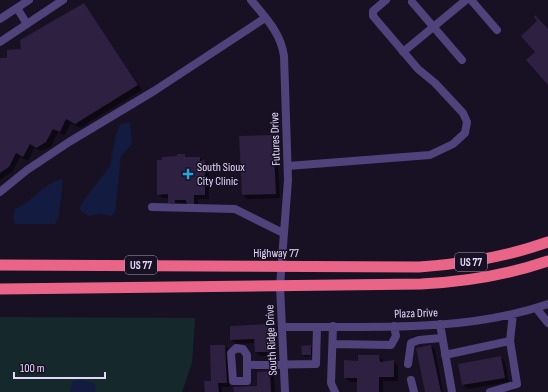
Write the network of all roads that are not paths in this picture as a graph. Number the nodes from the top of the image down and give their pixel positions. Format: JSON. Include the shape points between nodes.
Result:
{"nodes":[{"id":1,"x":29,"y":0,"type":"edge"},
{"id":2,"x":63,"y":0,"type":"edge"},
{"id":3,"x":251,"y":0,"type":"edge"},
{"id":4,"x":386,"y":0,"type":"edge"},
{"id":5,"x":466,"y":0,"type":"edge"},
{"id":6,"x":471,"y":0,"type":"edge"},
{"id":7,"x":412,"y":2,"type":"dead end"},
{"id":8,"x":17,"y":8,"type":"junction"},
{"id":9,"x":265,"y":18,"type":"junction"},
{"id":10,"x":0,"y":19,"type":"edge"},
{"id":11,"x":27,"y":24,"type":"junction"},
{"id":12,"x":434,"y":27,"type":"junction"},
{"id":13,"x":496,"y":30,"type":"dead end"},
{"id":14,"x":0,"y":42,"type":"edge"},
{"id":15,"x":404,"y":52,"type":"junction"},
{"id":16,"x":462,"y":60,"type":"dead end"},
{"id":17,"x":288,"y":166,"type":"junction"},
{"id":18,"x":0,"y":192,"type":"edge"},
{"id":19,"x":152,"y":207,"type":"dead end"},
{"id":20,"x":283,"y":233,"type":"junction"},
{"id":21,"x":548,"y":242,"type":"edge"},
{"id":22,"x":548,"y":261,"type":"edge"},
{"id":23,"x":0,"y":265,"type":"edge"},
{"id":24,"x":282,"y":266,"type":"junction"},
{"id":25,"x":280,"y":286,"type":"junction"},
{"id":26,"x":0,"y":290,"type":"edge"},
{"id":27,"x":548,"y":304,"type":"edge"},
{"id":28,"x":536,"y":308,"type":"junction"},
{"id":29,"x":513,"y":314,"type":"junction"},
{"id":30,"x":548,"y":322,"type":"edge"},
{"id":31,"x":440,"y":324,"type":"junction"},
{"id":32,"x":333,"y":326,"type":"junction"},
{"id":33,"x":394,"y":326,"type":"junction"},
{"id":34,"x":282,"y":327,"type":"junction"},
{"id":35,"x":317,"y":327,"type":"junction"},
{"id":36,"x":441,"y":338,"type":"junction"},
{"id":37,"x":510,"y":341,"type":"junction"},
{"id":38,"x":333,"y":344,"type":"junction"},
{"id":39,"x":445,"y":355,"type":"junction"},
{"id":40,"x":284,"y":364,"type":"junction"},
{"id":41,"x":408,"y":364,"type":"dead end"},
{"id":42,"x":248,"y":365,"type":"dead end"},
{"id":43,"x":412,"y":380,"type":"dead end"},
{"id":44,"x":285,"y":392,"type":"edge"},
{"id":45,"x":335,"y":392,"type":"edge"},
{"id":46,"x":414,"y":392,"type":"edge"},
{"id":47,"x":452,"y":392,"type":"edge"},
{"id":48,"x":490,"y":392,"type":"edge"}],
"edges":[{"from":1,"to":8,"type":"street"},
{"from":2,"to":11,"type":"street"},
{"from":3,"to":9,"type":"street","name":"Futures Drive"},
{"from":4,"to":15,"type":"street","via":[[372,14]]},
{"from":5,"to":12,"type":"street"},
{"from":6,"to":13,"type":"street"},
{"from":7,"to":12,"type":"street"},
{"from":8,"to":10,"type":"street"},
{"from":8,"to":11,"type":"street"},
{"from":9,"to":17,"type":"street","name":"Futures Drive","via":[[280,38],[283,51]]},
{"from":9,"to":18,"type":"street","via":[[154,91],[63,146]]},
{"from":11,"to":14,"type":"street"},
{"from":12,"to":15,"type":"street"},
{"from":12,"to":16,"type":"street"},
{"from":15,"to":17,"type":"street","via":[[466,118],[465,133],[459,139],[430,155]]},
{"from":17,"to":20,"type":"street","name":"Futures Drive"},
{"from":19,"to":20,"type":"street","via":[[235,209]]},
{"from":20,"to":24,"type":"street","name":"Futures Drive"},
{"from":21,"to":24,"type":"highway","name":"Highway 77","number":"US 77","via":[[504,256],[446,265]]},
{"from":22,"to":25,"type":"highway","number":"US 77","via":[[527,268],[447,283]]},
{"from":23,"to":24,"type":"highway","name":"Highway 77","number":"US 77"},
{"from":24,"to":25,"type":"street","name":"Futures Drive"},
{"from":25,"to":26,"type":"highway","number":"US 77"},
{"from":25,"to":34,"type":"street","name":"South Ridge Drive"},
{"from":27,"to":28,"type":"street","name":"Plaza Drive"},
{"from":28,"to":29,"type":"street","name":"Plaza Drive"},
{"from":28,"to":30,"type":"street"},
{"from":29,"to":31,"type":"street","name":"Plaza Drive"},
{"from":29,"to":37,"type":"street"},
{"from":31,"to":33,"type":"street","name":"Plaza Drive"},
{"from":31,"to":36,"type":"street"},
{"from":32,"to":33,"type":"street","name":"Plaza Drive"},
{"from":32,"to":35,"type":"street","name":"Plaza Drive"},
{"from":32,"to":38,"type":"street"},
{"from":33,"to":38,"type":"street","via":[[396,336],[391,345]]},
{"from":34,"to":35,"type":"street","name":"Plaza Drive"},
{"from":34,"to":40,"type":"street","name":"South Ridge Drive"},
{"from":35,"to":40,"type":"street","via":[[316,364]]},
{"from":36,"to":39,"type":"street"},
{"from":36,"to":41,"type":"street","via":[[411,343]]},
{"from":37,"to":39,"type":"street"},
{"from":37,"to":48,"type":"street","via":[[517,384]]},
{"from":38,"to":45,"type":"street","via":[[331,383]]},
{"from":39,"to":47,"type":"street"},
{"from":40,"to":42,"type":"street"},
{"from":40,"to":44,"type":"street","name":"South Ridge Drive"},
{"from":43,"to":46,"type":"street"}]}
